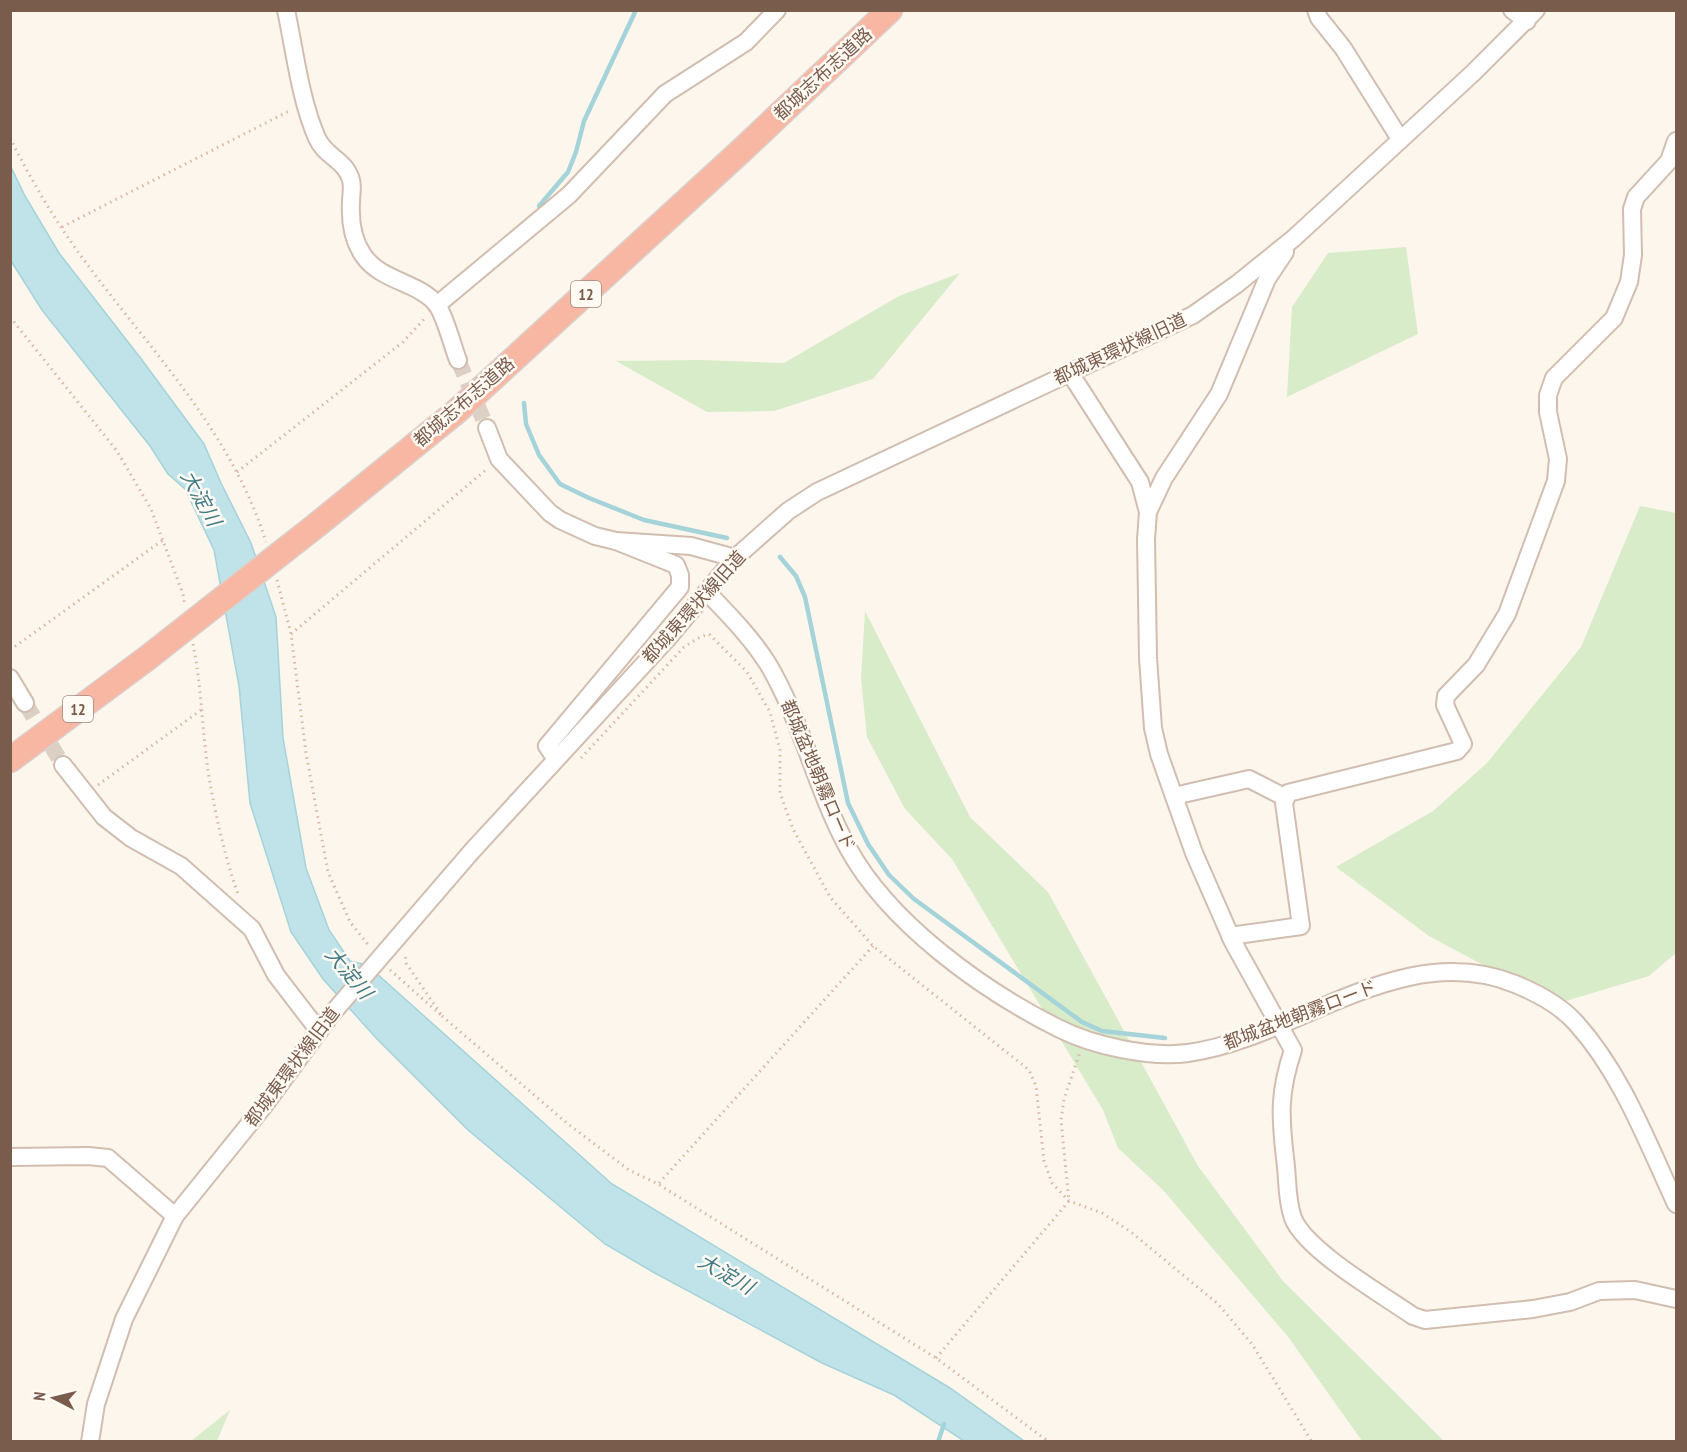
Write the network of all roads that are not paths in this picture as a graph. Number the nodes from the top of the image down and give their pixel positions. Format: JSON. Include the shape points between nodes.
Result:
{"nodes":[{"id":1,"x":286,"y":10,"type":"edge"},
{"id":2,"x":777,"y":10,"type":"edge"},
{"id":3,"x":883,"y":10,"type":"edge"},
{"id":4,"x":893,"y":10,"type":"edge"},
{"id":5,"x":1316,"y":10,"type":"edge"},
{"id":6,"x":1512,"y":10,"type":"edge"},
{"id":7,"x":1531,"y":16,"type":"edge"},
{"id":8,"x":845,"y":54,"type":"junction"},
{"id":9,"x":1400,"y":139,"type":"junction"},
{"id":10,"x":1677,"y":141,"type":"edge"},
{"id":11,"x":1294,"y":238,"type":"junction"},
{"id":12,"x":437,"y":305,"type":"junction"},
{"id":13,"x":458,"y":360,"type":"tunnel mouth"},
{"id":14,"x":1070,"y":373,"type":"junction"},
{"id":15,"x":487,"y":428,"type":"tunnel mouth"},
{"id":16,"x":1148,"y":512,"type":"junction"},
{"id":17,"x":616,"y":541,"type":"junction"},
{"id":18,"x":735,"y":558,"type":"junction"},
{"id":19,"x":707,"y":592,"type":"junction"},
{"id":20,"x":10,"y":678,"type":"edge"},
{"id":21,"x":25,"y":703,"type":"tunnel mouth"},
{"id":22,"x":555,"y":758,"type":"junction"},
{"id":23,"x":10,"y":760,"type":"edge"},
{"id":24,"x":63,"y":765,"type":"tunnel mouth"},
{"id":25,"x":1174,"y":796,"type":"junction"},
{"id":26,"x":1286,"y":798,"type":"junction"},
{"id":27,"x":1230,"y":936,"type":"junction"},
{"id":28,"x":1280,"y":1024,"type":"junction"},
{"id":29,"x":319,"y":1031,"type":"junction"},
{"id":30,"x":10,"y":1157,"type":"edge"},
{"id":31,"x":1677,"y":1204,"type":"edge"},
{"id":32,"x":175,"y":1216,"type":"junction"},
{"id":33,"x":1677,"y":1299,"type":"edge"},
{"id":34,"x":90,"y":1442,"type":"edge"}],
"edges":[{"from":1,"to":12,"type":"street","via":[[318,140],[348,170],[352,183],[356,244],[375,270],[422,293]]},
{"from":2,"to":12,"type":"street","via":[[746,42],[665,94],[569,195]]},
{"from":3,"to":8,"type":"highway"},
{"from":4,"to":8,"type":"highway"},
{"from":5,"to":9,"type":"street"},
{"from":6,"to":7,"type":"street"},
{"from":7,"to":9,"type":"street","name":"都城東環状線旧道"},
{"from":8,"to":23,"type":"highway","name":"都城志布志道路","number":"12","bridge":true,"via":[[457,411],[318,524]]},
{"from":9,"to":11,"type":"street","name":"都城東環状線旧道"},
{"from":10,"to":26,"type":"street","via":[[1669,161],[1636,197],[1632,209],[1629,282],[1614,318],[1554,378],[1548,412],[1558,459],[1556,481],[1507,614],[1476,665],[1446,696],[1445,705],[1463,744],[1457,751],[1288,793]]},
{"from":11,"to":14,"type":"street","name":"都城東環状線旧道","via":[[1193,315]]},
{"from":11,"to":16,"type":"street","via":[[1267,279],[1219,394],[1164,478]]},
{"from":12,"to":13,"type":"street"},
{"from":14,"to":16,"type":"street","via":[[1140,482]]},
{"from":14,"to":18,"type":"street","name":"都城東環状線旧道","via":[[817,492],[788,511]]},
{"from":15,"to":17,"type":"street","via":[[499,459],[550,513],[595,536]]},
{"from":16,"to":25,"type":"street","via":[[1148,658],[1153,728]]},
{"from":17,"to":18,"type":"street","via":[[691,546]]},
{"from":17,"to":22,"type":"street","via":[[676,565],[680,586],[547,746]]},
{"from":18,"to":19,"type":"street","name":"都城東環状線旧道"},
{"from":19,"to":22,"type":"street","name":"都城東環状線旧道"},
{"from":19,"to":28,"type":"street","name":"都城盆地朝霧ロード","via":[[740,626],[767,663],[788,703],[849,850],[883,897],[925,940],[1017,1006],[1061,1030],[1114,1048],[1186,1053],[1233,1043]]},
{"from":20,"to":21,"type":"street"},
{"from":22,"to":29,"type":"street","name":"都城東環状線旧道"},
{"from":24,"to":29,"type":"street","via":[[104,817],[131,838],[181,866],[252,929],[276,975]]},
{"from":25,"to":26,"type":"street","via":[[1249,779]]},
{"from":25,"to":27,"type":"street"},
{"from":26,"to":27,"type":"street","via":[[1301,926]]},
{"from":27,"to":28,"type":"street"},
{"from":28,"to":31,"type":"street","name":"都城盆地朝霧ロード","via":[[1370,988],[1434,973],[1461,972],[1503,979],[1531,990],[1574,1020],[1601,1053]]},
{"from":28,"to":33,"type":"street","via":[[1293,1050],[1281,1099],[1293,1219],[1313,1245],[1338,1265],[1413,1316],[1425,1320],[1533,1309],[1599,1291],[1635,1290]]},
{"from":29,"to":32,"type":"street","name":"都城東環状線旧道"},
{"from":30,"to":32,"type":"street","via":[[108,1158]]},
{"from":32,"to":34,"type":"street","name":"都城東環状線旧道","via":[[124,1319],[96,1404]]}]}
